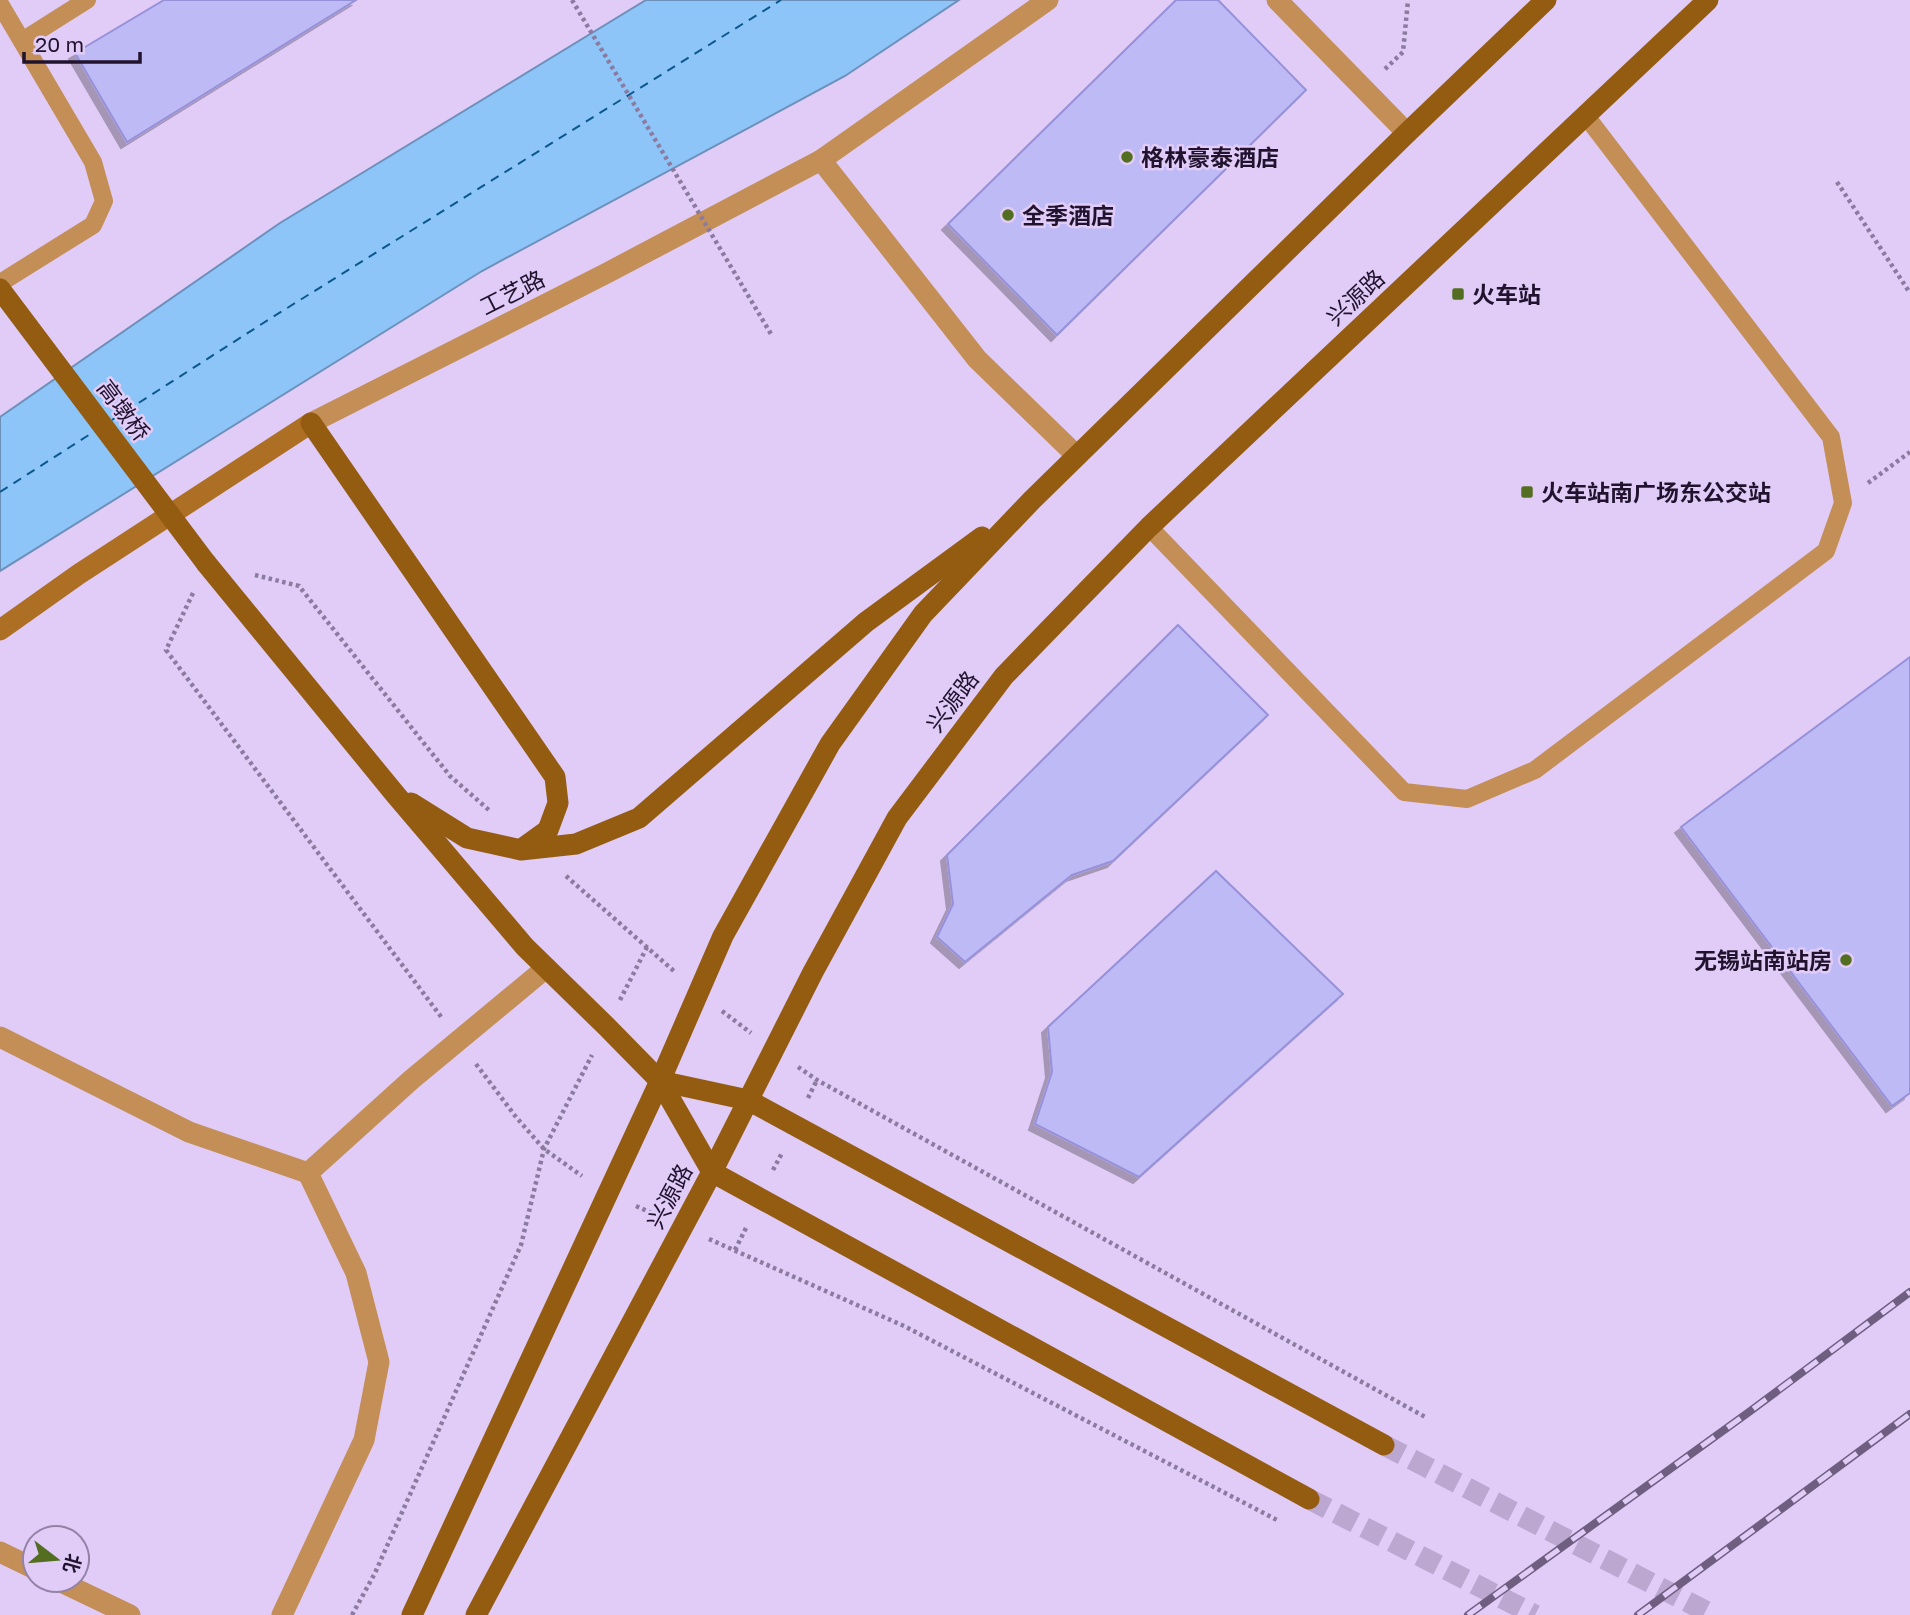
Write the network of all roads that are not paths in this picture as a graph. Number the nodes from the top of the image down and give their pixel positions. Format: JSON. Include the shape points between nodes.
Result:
{"nodes":[{"id":1,"x":87,"y":0,"type":"edge"},
{"id":2,"x":1048,"y":0,"type":"edge"},
{"id":3,"x":1277,"y":0,"type":"edge"},
{"id":4,"x":1546,"y":0,"type":"edge"},
{"id":5,"x":1708,"y":0,"type":"edge"},
{"id":6,"x":0,"y":4,"type":"edge"},
{"id":7,"x":22,"y":41,"type":"junction"},
{"id":8,"x":1586,"y":116,"type":"junction"},
{"id":9,"x":1407,"y":133,"type":"junction"},
{"id":10,"x":821,"y":160,"type":"junction"},
{"id":11,"x":0,"y":283,"type":"edge"},
{"id":12,"x":0,"y":289,"type":"edge"},
{"id":13,"x":311,"y":423,"type":"junction"},
{"id":14,"x":1077,"y":456,"type":"junction"},
{"id":15,"x":1032,"y":500,"type":"junction"},
{"id":16,"x":1149,"y":527,"type":"junction"},
{"id":17,"x":0,"y":630,"type":"edge"},
{"id":18,"x":396,"y":794,"type":"junction"},
{"id":19,"x":521,"y":850,"type":"junction"},
{"id":20,"x":546,"y":968,"type":"junction"},
{"id":21,"x":0,"y":1037,"type":"edge"},
{"id":22,"x":660,"y":1081,"type":"junction"},
{"id":23,"x":748,"y":1100,"type":"junction"},
{"id":24,"x":308,"y":1172,"type":"junction"},
{"id":25,"x":712,"y":1172,"type":"junction"},
{"id":26,"x":1384,"y":1445,"type":"tunnel mouth"},
{"id":27,"x":1309,"y":1499,"type":"tunnel mouth"},
{"id":28,"x":0,"y":1552,"type":"edge"},
{"id":29,"x":21,"y":1562,"type":"edge"},
{"id":30,"x":86,"y":1594,"type":"edge"},
{"id":31,"x":130,"y":1615,"type":"edge"},
{"id":32,"x":282,"y":1615,"type":"edge"},
{"id":33,"x":412,"y":1615,"type":"edge"},
{"id":34,"x":476,"y":1615,"type":"edge"}],
"edges":[{"from":1,"to":7,"type":"lane"},
{"from":2,"to":10,"type":"street","name":"工艺路"},
{"from":3,"to":9,"type":"street"},
{"from":4,"to":9,"type":"main road"},
{"from":5,"to":8,"type":"main road","name":"兴源路"},
{"from":6,"to":7,"type":"lane"},
{"from":7,"to":11,"type":"lane","via":[[93,162],[104,201],[93,225]]},
{"from":8,"to":16,"type":"main road","name":"兴源路"},
{"from":8,"to":16,"type":"lane","via":[[1831,437],[1843,503],[1826,551],[1535,770],[1467,799],[1404,792]]},
{"from":9,"to":14,"type":"main road"},
{"from":10,"to":13,"type":"street","name":"工艺路"},
{"from":10,"to":14,"type":"street","via":[[976,359]]},
{"from":12,"to":18,"type":"main road","name":"高墩桥","bridge":true,"via":[[206,564]]},
{"from":13,"to":17,"type":"street","name":"工艺路"},
{"from":13,"to":19,"type":"main road","via":[[555,777],[558,803],[548,830]]},
{"from":14,"to":15,"type":"main road"},
{"from":15,"to":19,"type":"main road","via":[[866,622],[639,818],[576,844]]},
{"from":15,"to":22,"type":"main road","via":[[923,614],[830,744],[723,936]]},
{"from":16,"to":23,"type":"main road","name":"兴源路","via":[[1004,676],[897,818]]},
{"from":18,"to":19,"type":"main road","via":[[467,838]]},
{"from":18,"to":20,"type":"main road","name":"高墩桥"},
{"from":20,"to":22,"type":"main road","name":"高墩桥"},
{"from":20,"to":24,"type":"street"},
{"from":21,"to":24,"type":"street","via":[[189,1132]]},
{"from":22,"to":23,"type":"main road"},
{"from":22,"to":25,"type":"main road","name":"高墩桥"},
{"from":22,"to":33,"type":"main road"},
{"from":23,"to":25,"type":"main road","name":"兴源路"},
{"from":23,"to":26,"type":"main road"},
{"from":24,"to":32,"type":"street","via":[[356,1273],[379,1362],[364,1440]]},
{"from":25,"to":27,"type":"main road"},
{"from":25,"to":34,"type":"main road","name":"兴源路"},
{"from":28,"to":29,"type":"street"},
{"from":30,"to":31,"type":"street"}]}
